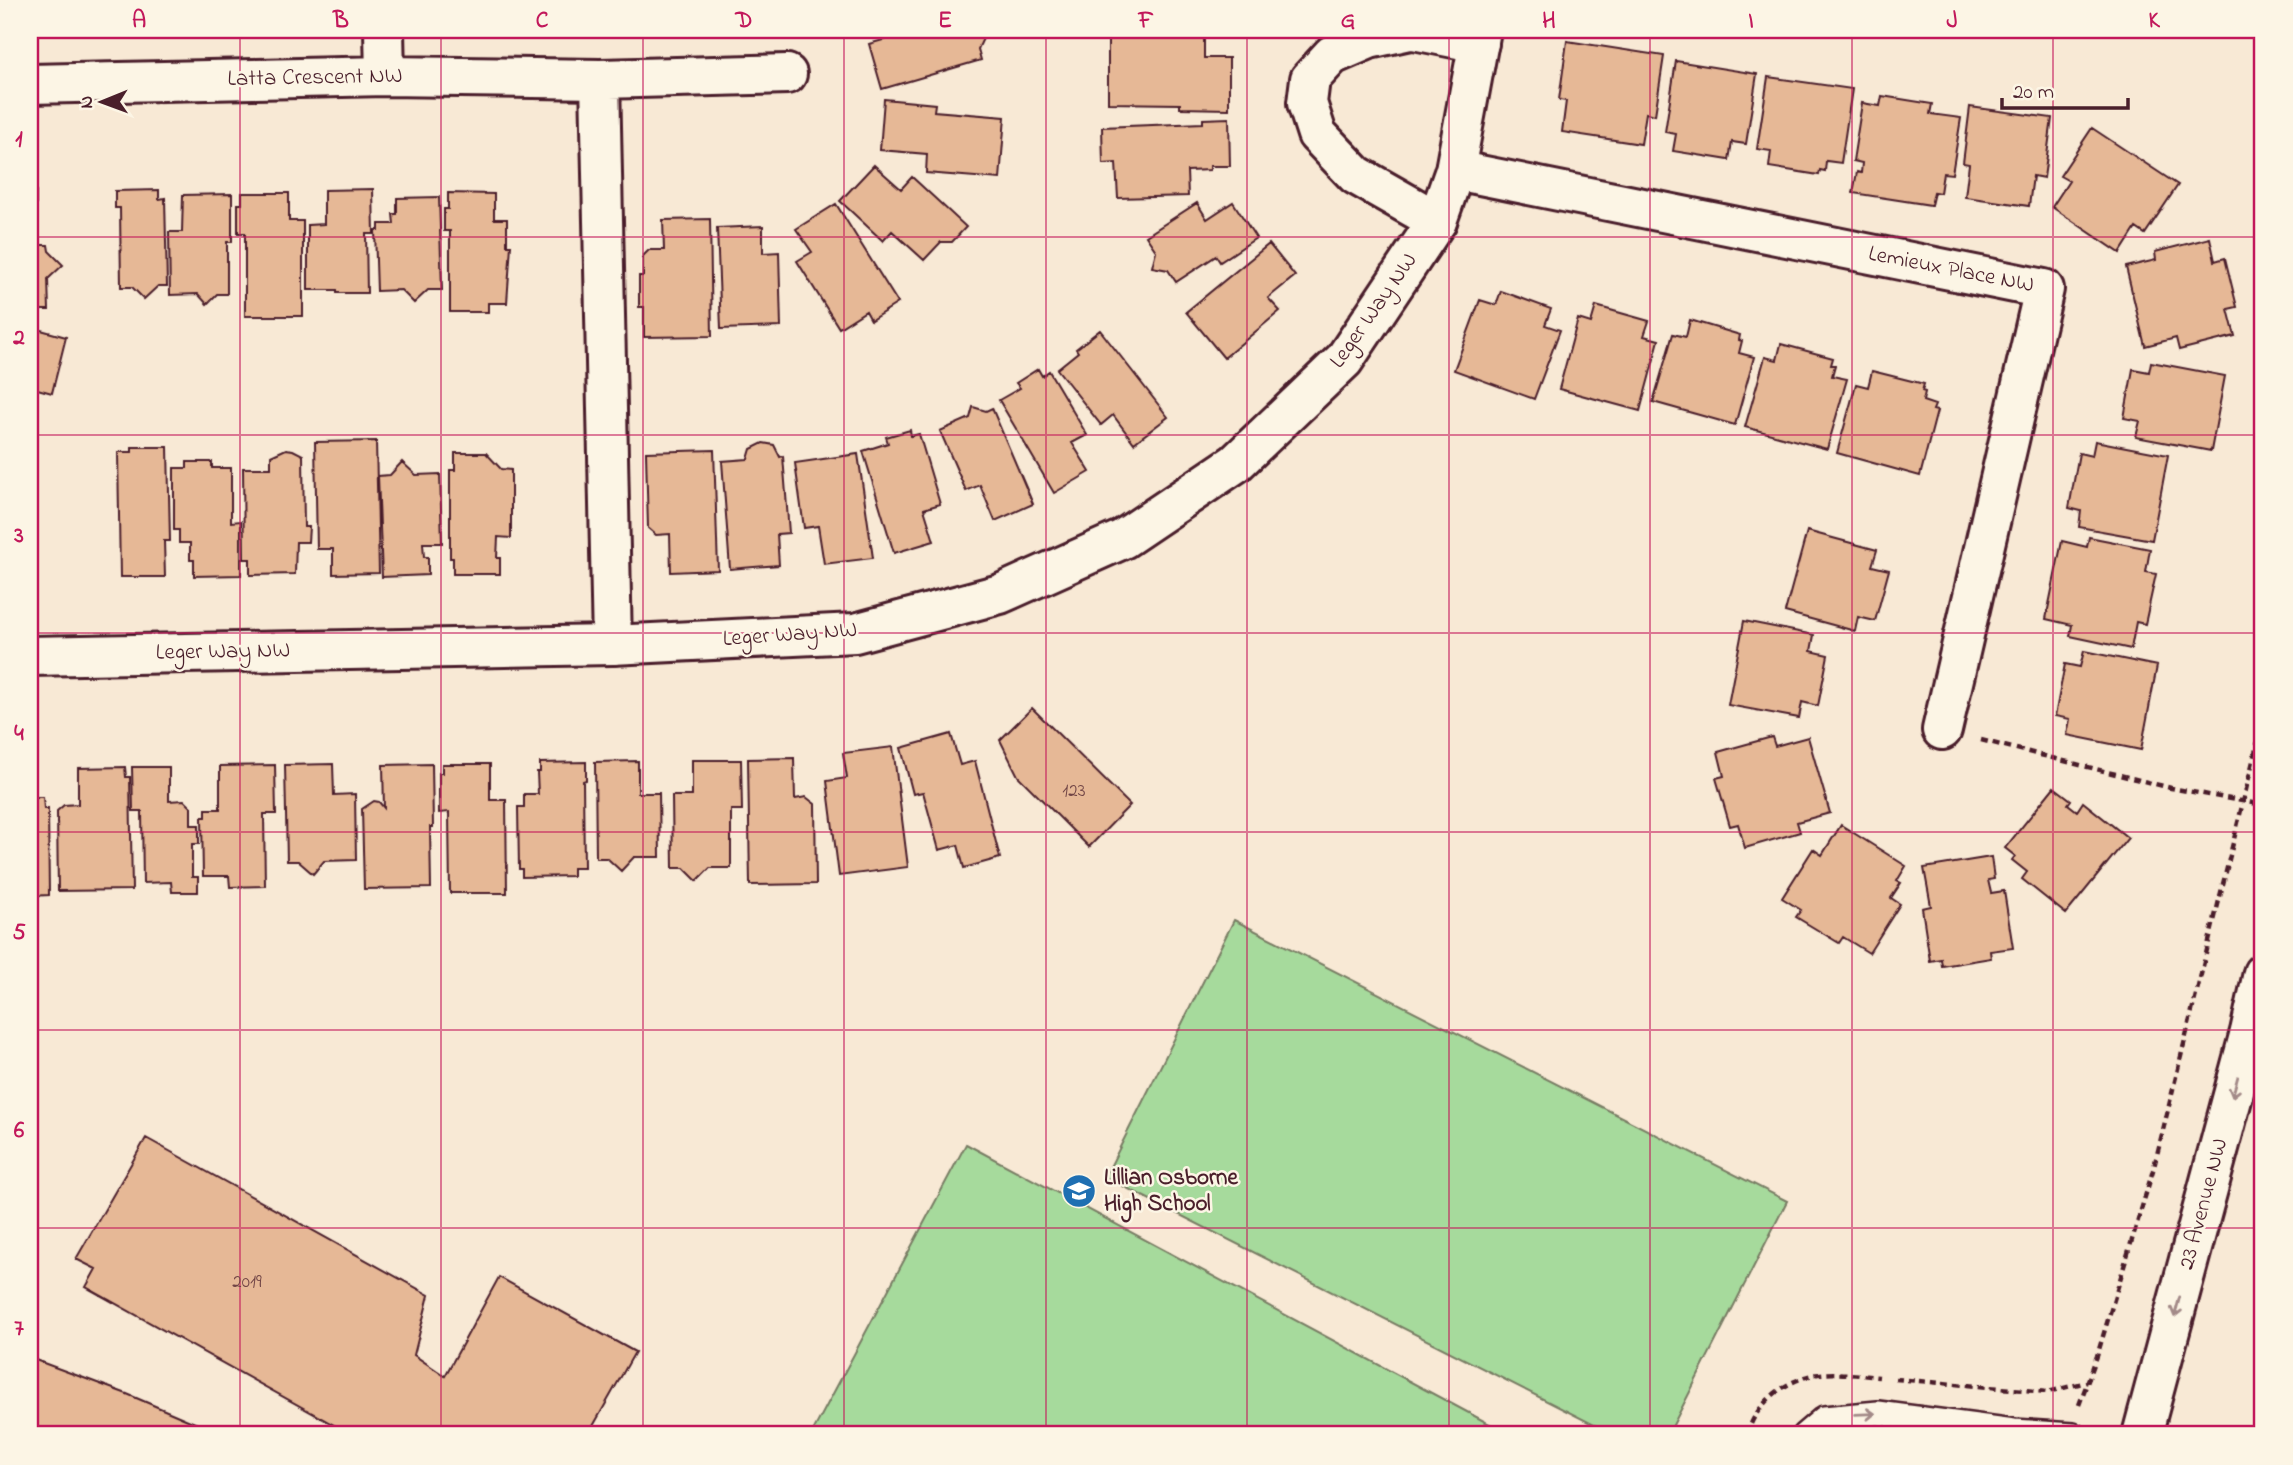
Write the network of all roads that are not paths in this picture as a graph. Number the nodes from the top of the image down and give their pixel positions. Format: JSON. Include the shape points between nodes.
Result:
{"nodes":[{"id":1,"x":384,"y":30,"type":"edge"},
{"id":2,"x":1412,"y":30,"type":"edge"},
{"id":3,"x":1480,"y":36,"type":"edge"},
{"id":4,"x":788,"y":74,"type":"dead end"},
{"id":5,"x":385,"y":76,"type":"junction"},
{"id":6,"x":600,"y":79,"type":"junction"},
{"id":7,"x":30,"y":84,"type":"edge"},
{"id":8,"x":1455,"y":170,"type":"junction"},
{"id":9,"x":1437,"y":221,"type":"junction"},
{"id":10,"x":612,"y":645,"type":"junction"},
{"id":11,"x":30,"y":656,"type":"edge"},
{"id":12,"x":1942,"y":730,"type":"road end"},
{"id":13,"x":2263,"y":973,"type":"edge"},
{"id":14,"x":2013,"y":1433,"type":"edge"},
{"id":15,"x":2071,"y":1434,"type":"edge"},
{"id":16,"x":1804,"y":1435,"type":"edge"},
{"id":17,"x":2142,"y":1435,"type":"edge"}],
"edges":[{"from":1,"to":5,"type":"street"},
{"from":2,"to":3,"type":"street","name":"Leger Way NW"},
{"from":2,"to":9,"type":"street","name":"Leger Way NW","via":[[1369,39],[1332,55],[1310,79],[1307,103],[1317,134],[1356,175]]},
{"from":3,"to":8,"type":"street","name":"Leger Way NW"},
{"from":4,"to":6,"type":"street","name":"Latta Crescent NW"},
{"from":5,"to":6,"type":"street","name":"Latta Crescent NW"},
{"from":5,"to":7,"type":"street","name":"Latta Crescent NW"},
{"from":6,"to":10,"type":"street"},
{"from":8,"to":9,"type":"street","name":"Leger Way NW"},
{"from":8,"to":12,"type":"street","name":"Lemieux Place NW","via":[[2044,289]]},
{"from":9,"to":10,"type":"street","name":"Leger Way NW","via":[[1343,360],[1236,463],[1123,539],[1000,594],[855,634]]},
{"from":10,"to":11,"type":"street","name":"Leger Way NW"},
{"from":13,"to":17,"type":"street","name":"23 Avenue NW","one_way":true},
{"from":14,"to":15,"type":"lane"},
{"from":16,"to":14,"type":"lane","one_way":true,"via":[[1824,1418],[1878,1413]]}]}
